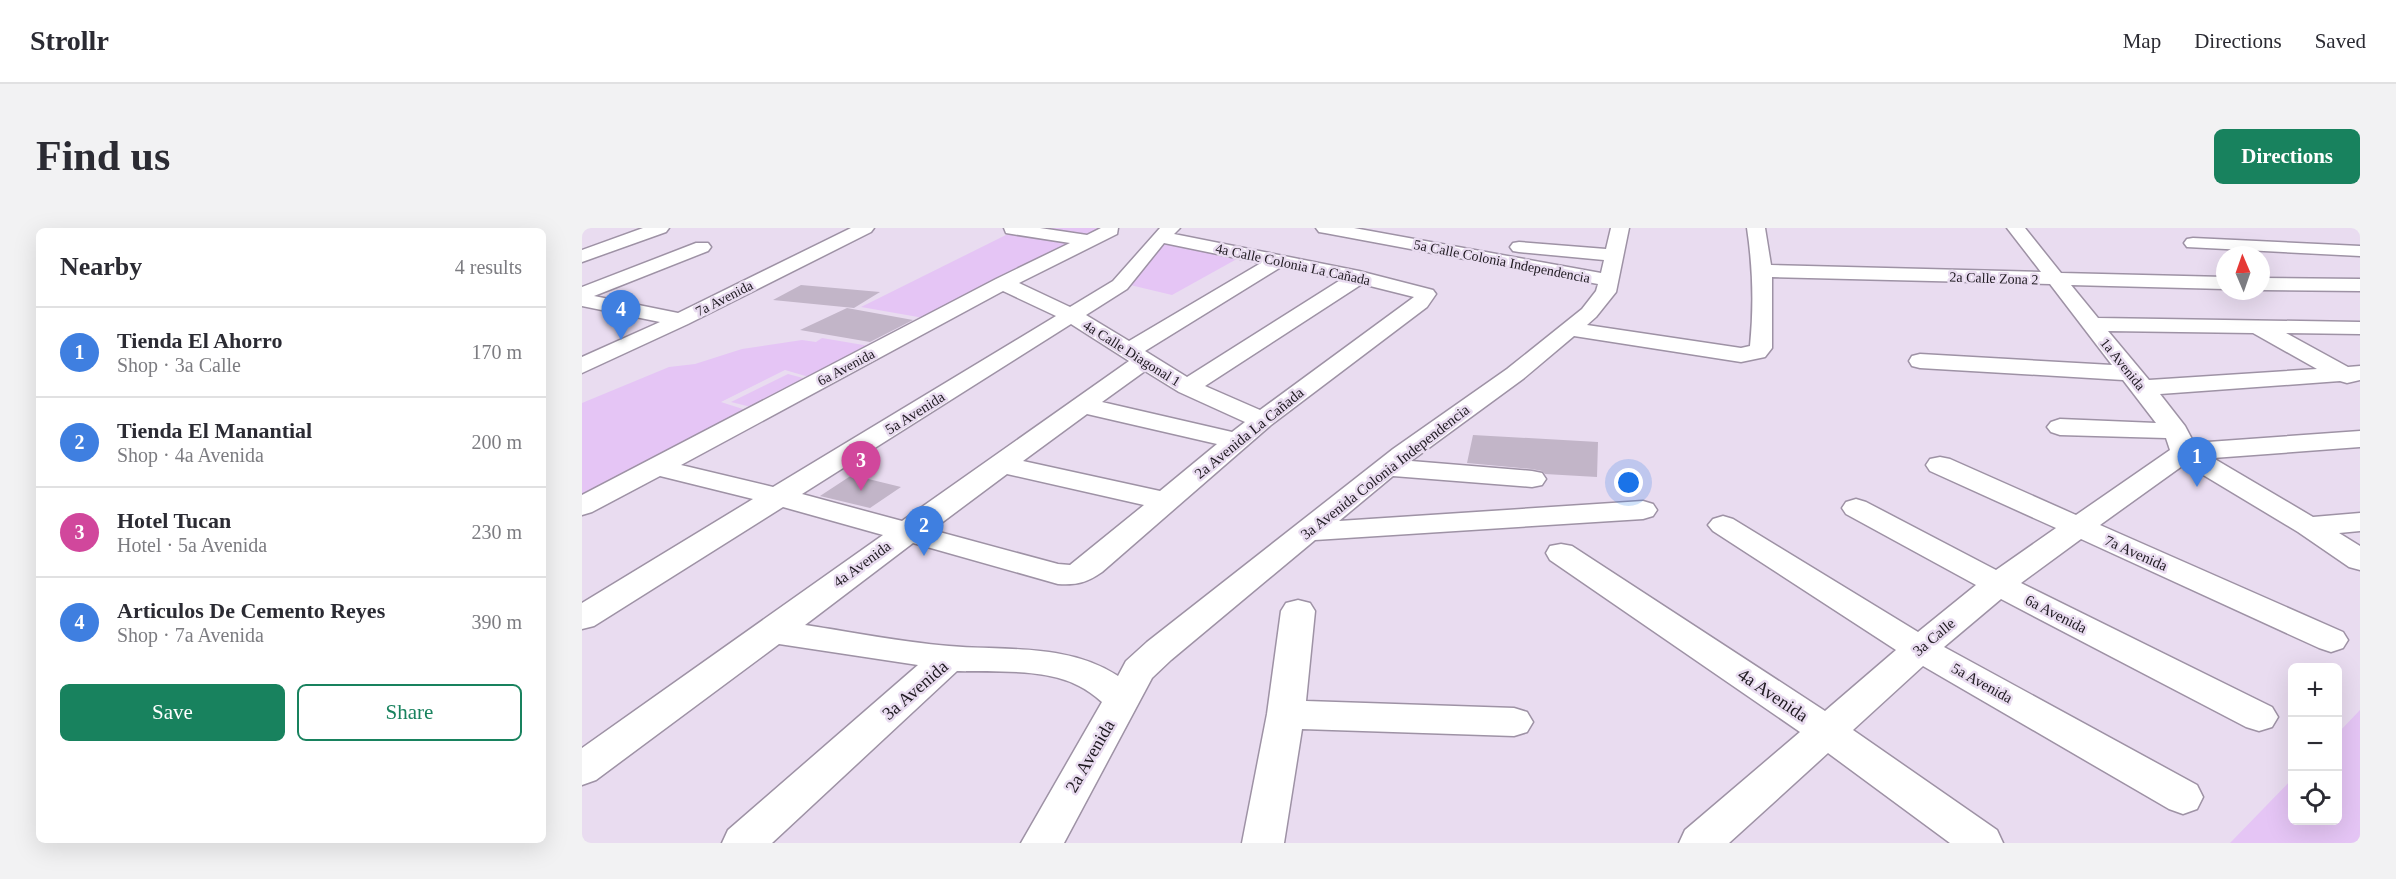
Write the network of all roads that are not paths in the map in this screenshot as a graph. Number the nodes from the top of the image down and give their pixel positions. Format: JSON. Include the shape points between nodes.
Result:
{"nodes":[{"id":1,"x":660,"y":228,"type":"edge"},
{"id":2,"x":865,"y":228,"type":"edge"},
{"id":3,"x":1325,"y":228,"type":"edge"},
{"id":4,"x":1620,"y":228,"type":"edge"},
{"id":5,"x":1756,"y":228,"type":"edge"},
{"id":6,"x":2016,"y":228,"type":"edge"},
{"id":7,"x":2277,"y":228,"type":"edge"},
{"id":8,"x":1012,"y":229,"type":"edge"},
{"id":9,"x":1165,"y":233,"type":"edge"},
{"id":10,"x":1364,"y":234,"type":"junction"},
{"id":11,"x":582,"y":242,"type":"edge"},
{"id":12,"x":2193,"y":243,"type":"dead end"},
{"id":13,"x":608,"y":246,"type":"junction"},
{"id":14,"x":702,"y":247,"type":"dead end"},
{"id":15,"x":2303,"y":248,"type":"junction"},
{"id":16,"x":2360,"y":251,"type":"edge"},
{"id":17,"x":582,"y":256,"type":"edge"},
{"id":18,"x":1278,"y":261,"type":"junction"},
{"id":19,"x":1611,"y":268,"type":"junction"},
{"id":20,"x":1764,"y":271,"type":"junction"},
{"id":21,"x":1359,"y":277,"type":"junction"},
{"id":22,"x":2055,"y":280,"type":"junction"},
{"id":23,"x":1003,"y":283,"type":"junction"},
{"id":24,"x":2216,"y":283,"type":"edge"},
{"id":25,"x":2270,"y":284,"type":"edge"},
{"id":26,"x":2360,"y":285,"type":"edge"},
{"id":27,"x":582,"y":294,"type":"edge"},
{"id":28,"x":1426,"y":294,"type":"joint"},
{"id":29,"x":582,"y":300,"type":"edge"},
{"id":30,"x":1071,"y":315,"type":"junction"},
{"id":31,"x":681,"y":320,"type":"junction"},
{"id":32,"x":2090,"y":324,"type":"junction"},
{"id":33,"x":2258,"y":326,"type":"junction"},
{"id":34,"x":2360,"y":328,"type":"edge"},
{"id":35,"x":1568,"y":329,"type":"junction"},
{"id":36,"x":1136,"y":356,"type":"junction"},
{"id":37,"x":1920,"y":361,"type":"dead end"},
{"id":38,"x":582,"y":366,"type":"edge"},
{"id":39,"x":2355,"y":377,"type":"edge"},
{"id":40,"x":2136,"y":381,"type":"junction"},
{"id":41,"x":1187,"y":387,"type":"junction"},
{"id":42,"x":1081,"y":405,"type":"junction"},
{"id":43,"x":1262,"y":420,"type":"junction"},
{"id":44,"x":2060,"y":427,"type":"dead end"},
{"id":45,"x":2360,"y":440,"type":"edge"},
{"id":46,"x":1237,"y":441,"type":"junction"},
{"id":47,"x":2180,"y":442,"type":"junction"},
{"id":48,"x":1000,"y":464,"type":"junction"},
{"id":49,"x":1941,"y":465,"type":"dead end"},
{"id":50,"x":657,"y":466,"type":"junction"},
{"id":51,"x":1387,"y":467,"type":"junction"},
{"id":52,"x":1532,"y":479,"type":"dead end"},
{"id":53,"x":780,"y":497,"type":"junction"},
{"id":54,"x":1165,"y":501,"type":"junction"},
{"id":55,"x":582,"y":506,"type":"edge"},
{"id":56,"x":1856,"y":508,"type":"dead end"},
{"id":57,"x":1643,"y":510,"type":"dead end"},
{"id":58,"x":2360,"y":522,"type":"edge"},
{"id":59,"x":1723,"y":525,"type":"dead end"},
{"id":60,"x":2308,"y":526,"type":"junction"},
{"id":61,"x":2080,"y":527,"type":"junction"},
{"id":62,"x":906,"y":532,"type":"junction"},
{"id":63,"x":1306,"y":532,"type":"junction"},
{"id":64,"x":2347,"y":543,"type":"edge"},
{"id":65,"x":1561,"y":553,"type":"dead end"},
{"id":66,"x":2360,"y":560,"type":"edge"},
{"id":67,"x":1998,"y":584,"type":"junction"},
{"id":68,"x":1298,"y":611,"type":"dead end"},
{"id":69,"x":582,"y":618,"type":"edge"},
{"id":70,"x":770,"y":632,"type":"junction"},
{"id":71,"x":2331,"y":640,"type":"dead end"},
{"id":72,"x":1920,"y":649,"type":"junction"},
{"id":73,"x":950,"y":658,"type":"junction"},
{"id":74,"x":1131,"y":684,"type":"junction"},
{"id":75,"x":1286,"y":714,"type":"junction"},
{"id":76,"x":2259,"y":717,"type":"dead end"},
{"id":77,"x":1514,"y":722,"type":"dead end"},
{"id":78,"x":1828,"y":732,"type":"junction"},
{"id":79,"x":582,"y":769,"type":"edge"},
{"id":80,"x":2183,"y":797,"type":"dead end"},
{"id":81,"x":743,"y":843,"type":"edge"},
{"id":82,"x":1042,"y":843,"type":"edge"},
{"id":83,"x":1263,"y":843,"type":"edge"},
{"id":84,"x":1700,"y":843,"type":"edge"},
{"id":85,"x":1982,"y":843,"type":"edge"}],
"edges":[{"from":1,"to":13,"type":"street"},
{"from":2,"to":31,"type":"street","name":"7a Avenida"},
{"from":3,"to":10,"type":"street","name":"5a Calle Colonia Independencia"},
{"from":4,"to":19,"type":"street","name":"3a Avenida Colonia Independencia"},
{"from":5,"to":20,"type":"street"},
{"from":6,"to":22,"type":"street","name":"1a Avenida"},
{"from":7,"to":15,"type":"street"},
{"from":8,"to":23,"type":"street","name":"6a Avenida","via":[[1101,235]]},
{"from":9,"to":18,"type":"street","name":"4a Calle Colonia La Cañada"},
{"from":9,"to":30,"type":"street","name":"5a Avenida","via":[[1120,285]]},
{"from":10,"to":19,"type":"street","name":"5a Calle Colonia Independencia"},
{"from":10,"to":19,"type":"street"},
{"from":11,"to":13,"type":"street"},
{"from":12,"to":15,"type":"street"},
{"from":13,"to":17,"type":"street"},
{"from":14,"to":27,"type":"street"},
{"from":15,"to":16,"type":"street"},
{"from":18,"to":21,"type":"street","name":"4a Calle Colonia La Cañada"},
{"from":18,"to":36,"type":"street","name":"4a Avenida"},
{"from":19,"to":35,"type":"street","name":"3a Avenida Colonia Independencia","via":[[1601,301]]},
{"from":20,"to":22,"type":"street","name":"2a Calle Zona 2"},
{"from":20,"to":35,"type":"street","via":[[1765,303],[1761,348],[1757,352],[1741,355]]},
{"from":21,"to":28,"type":"street","name":"4a Calle Colonia La Cañada"},
{"from":21,"to":41,"type":"street"},
{"from":22,"to":24,"type":"street","name":"2a Calle Zona 2"},
{"from":22,"to":32,"type":"street","name":"1a Avenida"},
{"from":23,"to":30,"type":"street","name":"4a Calle Diagonal 1"},
{"from":23,"to":50,"type":"street","name":"6a Avenida"},
{"from":25,"to":26,"type":"street"},
{"from":28,"to":43,"type":"street","name":"2a Avenida La Cañada","via":[[1420,303]]},
{"from":29,"to":31,"type":"street"},
{"from":30,"to":36,"type":"street","name":"4a Calle Diagonal 1"},
{"from":30,"to":53,"type":"street","name":"5a Avenida"},
{"from":31,"to":38,"type":"street","name":"7a Avenida"},
{"from":32,"to":33,"type":"street"},
{"from":32,"to":40,"type":"street","name":"1a Avenida"},
{"from":33,"to":34,"type":"street"},
{"from":33,"to":39,"type":"street"},
{"from":35,"to":51,"type":"street","name":"3a Avenida Colonia Independencia","via":[[1515,374]]},
{"from":36,"to":41,"type":"street","name":"4a Calle Diagonal 1"},
{"from":36,"to":42,"type":"street","name":"4a Avenida"},
{"from":37,"to":40,"type":"street"},
{"from":39,"to":40,"type":"street"},
{"from":40,"to":47,"type":"street","name":"1a Avenida"},
{"from":41,"to":43,"type":"street","name":"4a Calle Diagonal 1"},
{"from":42,"to":46,"type":"street"},
{"from":42,"to":48,"type":"street","name":"4a Avenida"},
{"from":43,"to":46,"type":"street","name":"2a Avenida La Cañada"},
{"from":44,"to":47,"type":"street"},
{"from":45,"to":47,"type":"street"},
{"from":46,"to":54,"type":"street","name":"2a Avenida La Cañada"},
{"from":47,"to":60,"type":"street"},
{"from":47,"to":61,"type":"street","name":"3a Calle"},
{"from":48,"to":54,"type":"street"},
{"from":48,"to":62,"type":"street","name":"4a Avenida"},
{"from":49,"to":61,"type":"street","name":"7a Avenida"},
{"from":50,"to":53,"type":"street"},
{"from":50,"to":55,"type":"street","name":"6a Avenida"},
{"from":51,"to":52,"type":"street"},
{"from":51,"to":63,"type":"street","name":"3a Avenida Colonia Independencia"},
{"from":53,"to":62,"type":"street"},
{"from":53,"to":69,"type":"street","name":"5a Avenida"},
{"from":54,"to":62,"type":"street","name":"2a Avenida La Cañada","via":[[1076,575],[1058,574]]},
{"from":56,"to":67,"type":"street","name":"6a Avenida"},
{"from":57,"to":63,"type":"street"},
{"from":58,"to":60,"type":"street"},
{"from":59,"to":72,"type":"street","name":"5a Avenida"},
{"from":60,"to":64,"type":"street"},
{"from":61,"to":67,"type":"street","name":"3a Calle"},
{"from":61,"to":71,"type":"street","name":"7a Avenida"},
{"from":62,"to":70,"type":"street","name":"4a Avenida"},
{"from":63,"to":74,"type":"street","name":"3a Avenida Colonia Independencia","via":[[1159,651]]},
{"from":64,"to":66,"type":"street"},
{"from":65,"to":78,"type":"street","name":"4a Avenida"},
{"from":67,"to":72,"type":"street","name":"3a Calle"},
{"from":67,"to":76,"type":"street","name":"6a Avenida"},
{"from":68,"to":75,"type":"street"},
{"from":70,"to":73,"type":"street"},
{"from":70,"to":79,"type":"street","name":"4a Avenida"},
{"from":72,"to":78,"type":"street","name":"3a Calle"},
{"from":72,"to":80,"type":"street","name":"5a Avenida"},
{"from":73,"to":74,"type":"street","name":"3a Avenida","via":[[1019,660]]},
{"from":73,"to":81,"type":"street","name":"3a Avenida"},
{"from":74,"to":82,"type":"street","name":"2a Avenida"},
{"from":75,"to":77,"type":"street"},
{"from":75,"to":83,"type":"street"},
{"from":78,"to":84,"type":"street","name":"3a Calle"},
{"from":78,"to":85,"type":"street","name":"4a Avenida"}]}
